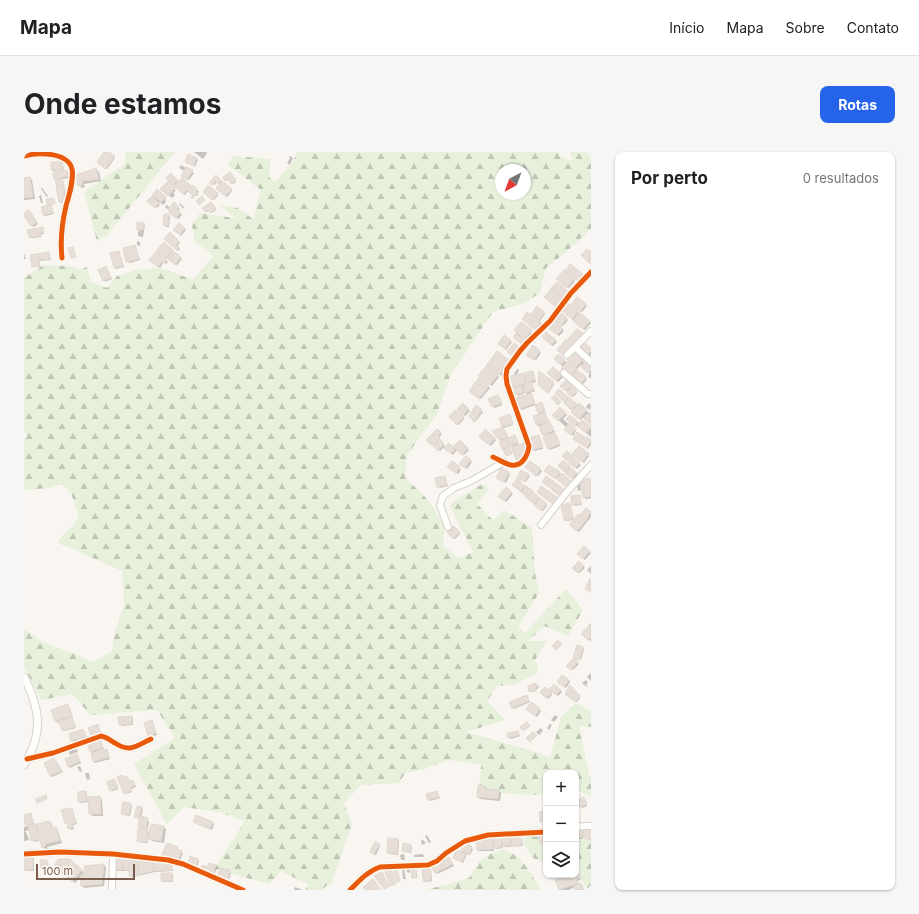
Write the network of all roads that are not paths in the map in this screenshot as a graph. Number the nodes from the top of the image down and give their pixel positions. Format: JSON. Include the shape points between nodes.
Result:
{"nodes":[{"id":1,"x":24,"y":156,"type":"edge"},
{"id":2,"x":62,"y":258,"type":"dead end"},
{"id":3,"x":591,"y":272,"type":"edge"},
{"id":4,"x":591,"y":331,"type":"edge"},
{"id":5,"x":575,"y":347,"type":"junction"},
{"id":6,"x":567,"y":355,"type":"dead end"},
{"id":7,"x":591,"y":362,"type":"edge"},
{"id":8,"x":564,"y":373,"type":"dead end"},
{"id":9,"x":591,"y":394,"type":"edge"},
{"id":10,"x":493,"y":456,"type":"dead end"},
{"id":11,"x":504,"y":462,"type":"junction"},
{"id":12,"x":591,"y":465,"type":"edge"},
{"id":13,"x":541,"y":525,"type":"dead end"},
{"id":14,"x":448,"y":527,"type":"dead end"},
{"id":15,"x":24,"y":677,"type":"edge"},
{"id":16,"x":150,"y":739,"type":"dead end"},
{"id":17,"x":26,"y":762,"type":"edge"},
{"id":18,"x":591,"y":826,"type":"edge"},
{"id":19,"x":579,"y":827,"type":"edge"},
{"id":20,"x":543,"y":832,"type":"edge"},
{"id":21,"x":24,"y":854,"type":"edge"},
{"id":22,"x":113,"y":854,"type":"junction"},
{"id":23,"x":112,"y":890,"type":"edge"},
{"id":24,"x":243,"y":890,"type":"edge"},
{"id":25,"x":350,"y":890,"type":"edge"}],
"edges":[{"from":1,"to":2,"type":"street","via":[[53,153],[69,162],[72,169],[62,226]]},
{"from":3,"to":11,"type":"street","via":[[550,321],[527,343],[507,370],[508,384],[529,446],[528,454],[522,462],[517,465]]},
{"from":4,"to":5,"type":"street"},
{"from":5,"to":6,"type":"street"},
{"from":5,"to":7,"type":"street"},
{"from":8,"to":9,"type":"street"},
{"from":10,"to":11,"type":"street"},
{"from":11,"to":14,"type":"street","via":[[442,496],[440,505]]},
{"from":12,"to":13,"type":"street"},
{"from":15,"to":17,"type":"street","via":[[31,692],[38,720],[36,740]]},
{"from":16,"to":17,"type":"street","via":[[128,749],[101,736]]},
{"from":18,"to":19,"type":"street"},
{"from":20,"to":25,"type":"street","via":[[488,835],[466,841],[428,865],[373,869]]},
{"from":21,"to":22,"type":"street"},
{"from":22,"to":23,"type":"street"},
{"from":22,"to":24,"type":"street","via":[[183,864]]}]}
